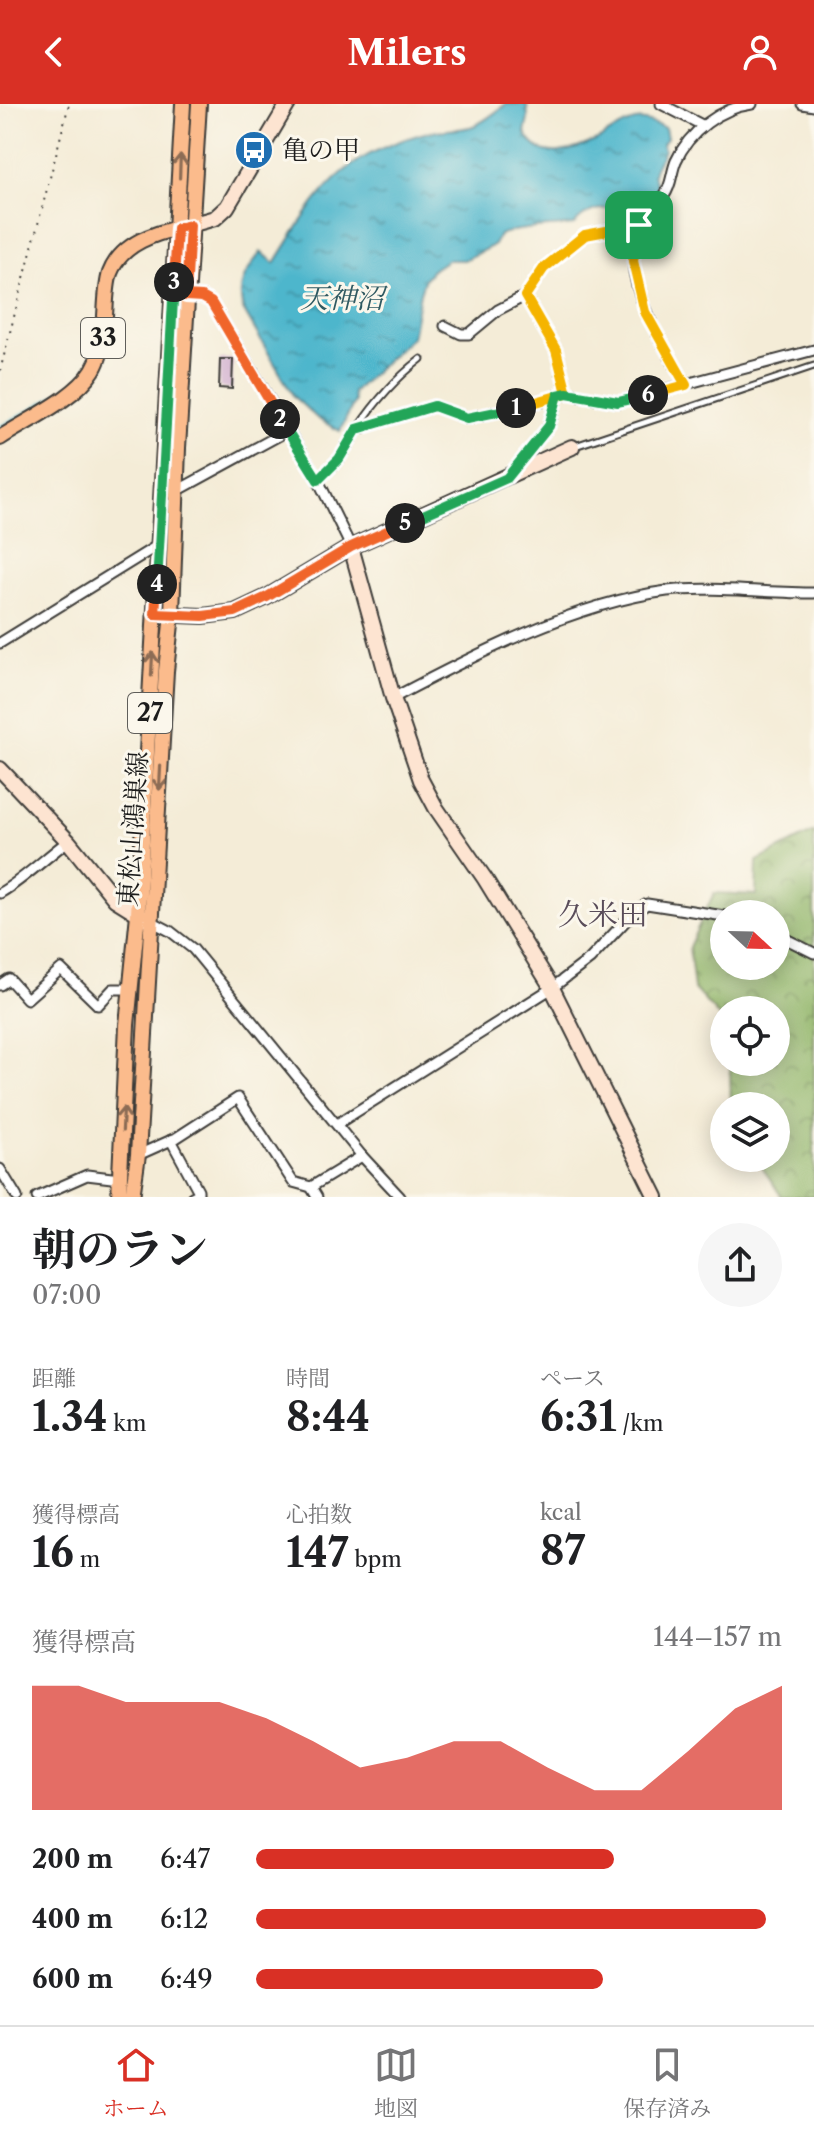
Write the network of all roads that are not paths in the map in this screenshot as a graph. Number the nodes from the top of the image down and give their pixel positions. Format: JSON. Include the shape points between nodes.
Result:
{"nodes":[{"id":1,"x":183,"y":104,"type":"edge"},
{"id":2,"x":199,"y":104,"type":"edge"},
{"id":3,"x":288,"y":104,"type":"edge"},
{"id":4,"x":661,"y":104,"type":"edge"},
{"id":5,"x":752,"y":104,"type":"edge"},
{"id":6,"x":802,"y":104,"type":"edge"},
{"id":7,"x":814,"y":106,"type":"edge"},
{"id":8,"x":702,"y":125,"type":"junction"},
{"id":9,"x":184,"y":226,"type":"junction"},
{"id":10,"x":186,"y":296,"type":"junction"},
{"id":11,"x":445,"y":326,"type":"dead end"},
{"id":12,"x":814,"y":350,"type":"edge"},
{"id":13,"x":421,"y":359,"type":"dead end"},
{"id":14,"x":814,"y":366,"type":"edge"},
{"id":15,"x":686,"y":385,"type":"junction"},
{"id":16,"x":562,"y":394,"type":"junction"},
{"id":17,"x":357,"y":429,"type":"junction"},
{"id":18,"x":287,"y":431,"type":"junction"},
{"id":19,"x":0,"y":438,"type":"edge"},
{"id":20,"x":572,"y":447,"type":"joint"},
{"id":21,"x":507,"y":478,"type":"junction"},
{"id":22,"x":318,"y":480,"type":"junction"},
{"id":23,"x":175,"y":492,"type":"junction"},
{"id":24,"x":160,"y":544,"type":"junction"},
{"id":25,"x":351,"y":547,"type":"junction"},
{"id":26,"x":814,"y":593,"type":"edge"},
{"id":27,"x":155,"y":614,"type":"junction"},
{"id":28,"x":172,"y":614,"type":"junction"},
{"id":29,"x":0,"y":643,"type":"edge"},
{"id":30,"x":393,"y":698,"type":"junction"},
{"id":31,"x":0,"y":769,"type":"edge"},
{"id":32,"x":68,"y":841,"type":"junction"},
{"id":33,"x":0,"y":893,"type":"edge"},
{"id":34,"x":710,"y":914,"type":"edge"},
{"id":35,"x":145,"y":918,"type":"junction"},
{"id":36,"x":790,"y":941,"type":"edge"},
{"id":37,"x":814,"y":953,"type":"edge"},
{"id":38,"x":0,"y":985,"type":"edge"},
{"id":39,"x":552,"y":988,"type":"junction"},
{"id":40,"x":131,"y":989,"type":"junction"},
{"id":41,"x":337,"y":1124,"type":"junction"},
{"id":42,"x":171,"y":1140,"type":"junction"},
{"id":43,"x":138,"y":1155,"type":"junction"},
{"id":44,"x":362,"y":1156,"type":"junction"},
{"id":45,"x":0,"y":1169,"type":"edge"},
{"id":46,"x":120,"y":1179,"type":"junction"},
{"id":47,"x":311,"y":1187,"type":"junction"},
{"id":48,"x":17,"y":1197,"type":"edge"},
{"id":49,"x":37,"y":1197,"type":"edge"},
{"id":50,"x":119,"y":1197,"type":"edge"},
{"id":51,"x":132,"y":1197,"type":"edge"},
{"id":52,"x":192,"y":1197,"type":"edge"},
{"id":53,"x":317,"y":1197,"type":"edge"},
{"id":54,"x":400,"y":1197,"type":"edge"},
{"id":55,"x":656,"y":1197,"type":"edge"}],
"edges":[{"from":9,"to":1,"type":"main road","number":"27","one_way":true},
{"from":2,"to":9,"type":"main road","number":"27"},
{"from":3,"to":9,"type":"street","via":[[227,207],[215,218]]},
{"from":4,"to":8,"type":"street"},
{"from":5,"to":8,"type":"street"},
{"from":6,"to":7,"type":"street"},
{"from":8,"to":15,"type":"street","via":[[676,161],[666,195],[639,225],[633,261],[645,312]]},
{"from":9,"to":10,"type":"main road","name":"東松山鴻巣線","number":"27"},
{"from":9,"to":19,"type":"main road","number":"33","via":[[142,238],[123,253],[110,274],[99,358],[83,384]]},
{"from":9,"to":24,"type":"main road","name":"東松山鴻巣線","number":"27"},
{"from":10,"to":18,"type":"street","via":[[211,302]]},
{"from":10,"to":23,"type":"main road","name":"東松山鴻巣線","number":"27"},
{"from":11,"to":16,"type":"street","via":[[469,334],[525,296],[556,350]]},
{"from":12,"to":15,"type":"street"},
{"from":13,"to":17,"type":"lane","via":[[370,408]]},
{"from":14,"to":20,"type":"lane"},
{"from":15,"to":16,"type":"street","via":[[618,402]]},
{"from":16,"to":17,"type":"street","via":[[467,418],[434,406]]},
{"from":16,"to":21,"type":"street","via":[[549,426]]},
{"from":17,"to":22,"type":"street"},
{"from":18,"to":22,"type":"street"},
{"from":18,"to":23,"type":"street"},
{"from":20,"to":21,"type":"street"},
{"from":21,"to":25,"type":"street"},
{"from":22,"to":25,"type":"street"},
{"from":23,"to":28,"type":"main road","name":"東松山鴻巣線","number":"27"},
{"from":24,"to":27,"type":"main road","name":"東松山鴻巣線","number":"27"},
{"from":24,"to":29,"type":"street"},
{"from":25,"to":28,"type":"street","via":[[235,612]]},
{"from":25,"to":30,"type":"street"},
{"from":26,"to":30,"type":"street","via":[[667,591],[584,611],[460,663]]},
{"from":27,"to":28,"type":"street"},
{"from":35,"to":27,"type":"main road","name":"東松山鴻巣線","number":"27","one_way":true},
{"from":28,"to":35,"type":"main road","name":"東松山鴻巣線","number":"27","one_way":true},
{"from":30,"to":39,"type":"street","via":[[429,794]]},
{"from":31,"to":32,"type":"street"},
{"from":32,"to":33,"type":"street"},
{"from":32,"to":35,"type":"street","via":[[115,899]]},
{"from":34,"to":39,"type":"street","via":[[647,904]]},
{"from":35,"to":40,"type":"main road","name":"東松山鴻巣線","number":"27"},
{"from":35,"to":41,"type":"street","via":[[193,949]]},
{"from":35,"to":43,"type":"main road","name":"東松山鴻巣線","number":"27"},
{"from":36,"to":37,"type":"street"},
{"from":38,"to":40,"type":"street","via":[[9,979],[27,999],[61,969],[98,1005],[113,989]]},
{"from":39,"to":41,"type":"street"},
{"from":39,"to":55,"type":"street"},
{"from":46,"to":40,"type":"main road","name":"東松山鴻巣線","number":"27","one_way":true},
{"from":41,"to":44,"type":"street"},
{"from":42,"to":43,"type":"street"},
{"from":42,"to":47,"type":"street","via":[[238,1098],[293,1182]]},
{"from":42,"to":52,"type":"street","via":[[198,1190]]},
{"from":43,"to":51,"type":"main road","name":"東松山鴻巣線","number":"27"},
{"from":44,"to":47,"type":"street"},
{"from":44,"to":54,"type":"street"},
{"from":45,"to":48,"type":"street"},
{"from":46,"to":49,"type":"street","via":[[87,1175]]},
{"from":46,"to":50,"type":"main road","name":"東松山鴻巣線","number":"27"},
{"from":47,"to":53,"type":"street"}]}
